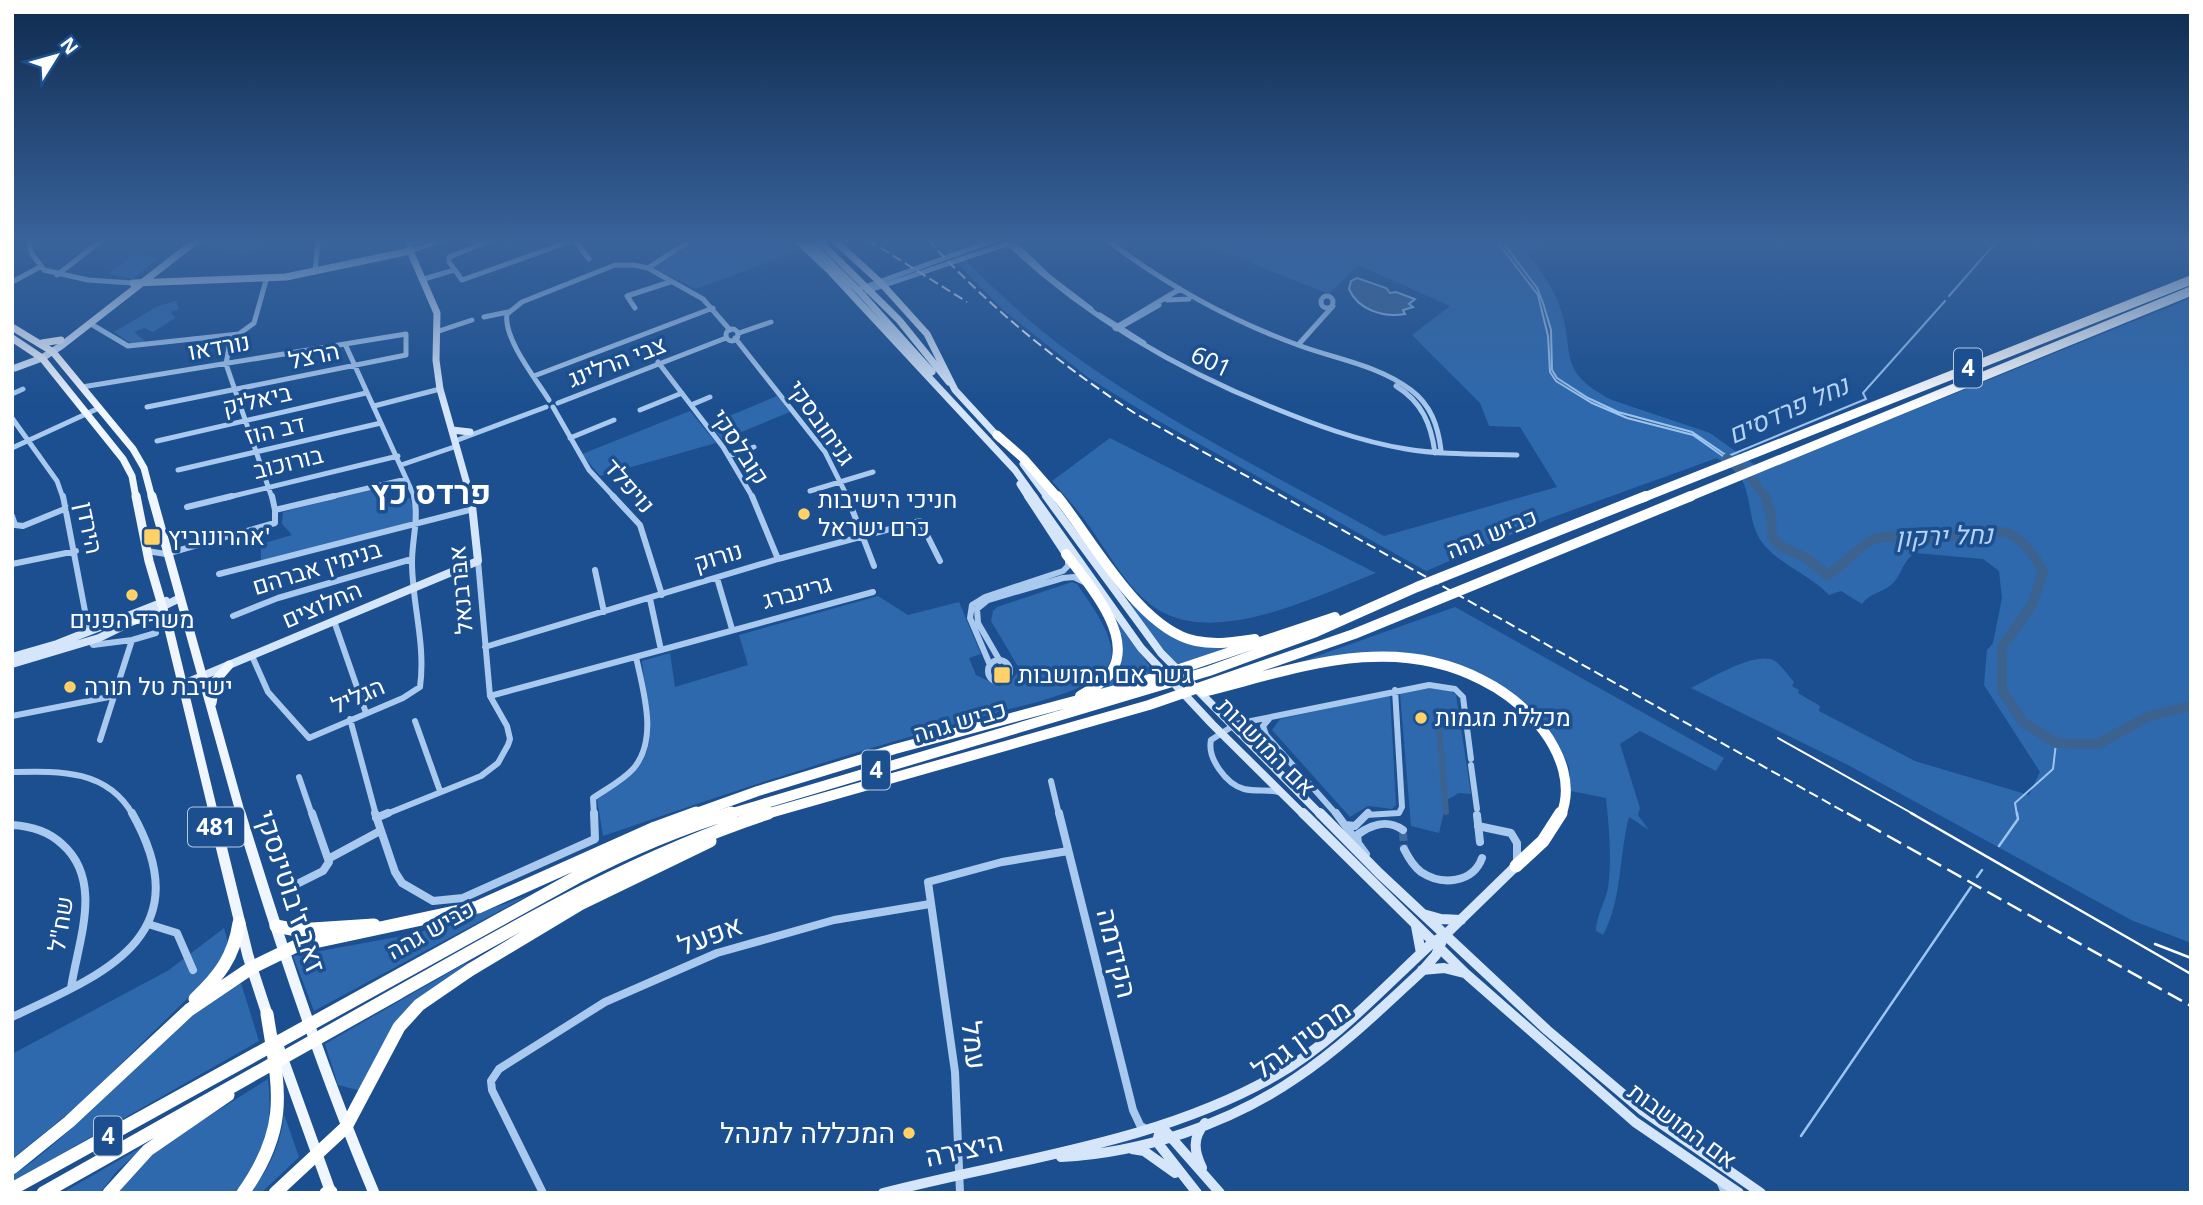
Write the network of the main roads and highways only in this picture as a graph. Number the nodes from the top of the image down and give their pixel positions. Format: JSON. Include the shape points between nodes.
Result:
{"nodes":[{"id":1,"x":119,"y":296,"type":"edge"},
{"id":2,"x":122,"y":296,"type":"edge"},
{"id":3,"x":431,"y":296,"type":"edge"},
{"id":4,"x":854,"y":296,"type":"edge"},
{"id":5,"x":864,"y":296,"type":"edge"},
{"id":6,"x":877,"y":296,"type":"edge"},
{"id":7,"x":881,"y":296,"type":"edge"},
{"id":8,"x":893,"y":296,"type":"edge"},
{"id":9,"x":2150,"y":296,"type":"edge"},
{"id":10,"x":2178,"y":296,"type":"edge"},
{"id":11,"x":886,"y":306,"type":"junction"},
{"id":12,"x":12,"y":327,"type":"edge"},
{"id":13,"x":12,"y":338,"type":"edge"},
{"id":14,"x":61,"y":340,"type":"junction"},
{"id":15,"x":40,"y":343,"type":"junction"},
{"id":16,"x":50,"y":350,"type":"junction"},
{"id":17,"x":40,"y":356,"type":"junction"},
{"id":18,"x":13,"y":368,"type":"edge"},
{"id":19,"x":943,"y":380,"type":"junction"},
{"id":20,"x":955,"y":390,"type":"junction"},
{"id":21,"x":956,"y":405,"type":"junction"},
{"id":22,"x":470,"y":432,"type":"road end"},
{"id":23,"x":996,"y":435,"type":"junction"},
{"id":24,"x":455,"y":439,"type":"junction"},
{"id":25,"x":1007,"y":460,"type":"junction"},
{"id":26,"x":1066,"y":554,"type":"joint"},
{"id":27,"x":478,"y":561,"type":"joint"},
{"id":28,"x":1397,"y":596,"type":"junction"},
{"id":29,"x":180,"y":598,"type":"junction"},
{"id":30,"x":163,"y":609,"type":"junction"},
{"id":31,"x":134,"y":620,"type":"joint"},
{"id":32,"x":1312,"y":625,"type":"junction"},
{"id":33,"x":89,"y":636,"type":"junction"},
{"id":34,"x":12,"y":657,"type":"edge"},
{"id":35,"x":12,"y":664,"type":"edge"},
{"id":36,"x":229,"y":665,"type":"junction"},
{"id":37,"x":202,"y":676,"type":"junction"},
{"id":38,"x":181,"y":685,"type":"junction"},
{"id":39,"x":1065,"y":703,"type":"junction"},
{"id":40,"x":1149,"y":705,"type":"junction"},
{"id":41,"x":211,"y":712,"type":"junction"},
{"id":42,"x":793,"y":806,"type":"junction"},
{"id":43,"x":1516,"y":866,"type":"joint"},
{"id":44,"x":1421,"y":914,"type":"junction"},
{"id":45,"x":1461,"y":920,"type":"junction"},
{"id":46,"x":415,"y":922,"type":"junction"},
{"id":47,"x":239,"y":923,"type":"junction"},
{"id":48,"x":1415,"y":923,"type":"junction"},
{"id":49,"x":276,"y":926,"type":"junction"},
{"id":50,"x":1444,"y":936,"type":"junction"},
{"id":51,"x":1437,"y":946,"type":"junction"},
{"id":52,"x":284,"y":951,"type":"junction"},
{"id":53,"x":1421,"y":953,"type":"junction"},
{"id":54,"x":251,"y":968,"type":"junction"},
{"id":55,"x":1422,"y":970,"type":"junction"},
{"id":56,"x":1465,"y":973,"type":"junction"},
{"id":57,"x":267,"y":1014,"type":"junction"},
{"id":58,"x":158,"y":1037,"type":"junction"},
{"id":59,"x":208,"y":1104,"type":"junction"},
{"id":60,"x":1207,"y":1121,"type":"junction"},
{"id":61,"x":1161,"y":1125,"type":"junction"},
{"id":62,"x":346,"y":1127,"type":"junction"},
{"id":63,"x":1170,"y":1136,"type":"junction"},
{"id":64,"x":1157,"y":1142,"type":"junction"},
{"id":65,"x":1129,"y":1148,"type":"junction"},
{"id":66,"x":317,"y":1156,"type":"junction"},
{"id":67,"x":1056,"y":1156,"type":"junction"},
{"id":68,"x":12,"y":1167,"type":"edge"},
{"id":69,"x":1187,"y":1182,"type":"junction"},
{"id":70,"x":12,"y":1189,"type":"edge"},
{"id":71,"x":1217,"y":1190,"type":"edge"},
{"id":72,"x":43,"y":1193,"type":"edge"},
{"id":73,"x":109,"y":1193,"type":"edge"},
{"id":74,"x":243,"y":1193,"type":"edge"},
{"id":75,"x":275,"y":1193,"type":"edge"},
{"id":76,"x":330,"y":1193,"type":"edge"},
{"id":77,"x":374,"y":1193,"type":"edge"},
{"id":78,"x":883,"y":1193,"type":"edge"},
{"id":79,"x":1197,"y":1193,"type":"edge"},
{"id":80,"x":1739,"y":1193,"type":"edge"},
{"id":81,"x":1762,"y":1193,"type":"edge"}],
"edges":[{"from":1,"to":14,"type":"main road"},
{"from":2,"to":16,"type":"main road","via":[[92,324]]},
{"from":3,"to":24,"type":"main road","name":"אברבנאל","via":[[437,313],[440,389]]},
{"from":4,"to":21,"type":"main road","name":"אם המושבות"},
{"from":5,"to":19,"type":"main road"},
{"from":6,"to":11,"type":"main road"},
{"from":7,"to":11,"type":"main road"},
{"from":8,"to":20,"type":"main road","name":"אם המושבות","via":[[927,334]]},
{"from":9,"to":28,"type":"highway","name":"כביש גהה","number":"4"},
{"from":10,"to":40,"type":"highway","name":"כביש גהה","number":"4","via":[[1354,634]]},
{"from":11,"to":19,"type":"main road"},
{"from":12,"to":15,"type":"main road","number":"481"},
{"from":13,"to":17,"type":"main road","number":"481"},
{"from":14,"to":15,"type":"main road"},
{"from":14,"to":16,"type":"main road"},
{"from":15,"to":16,"type":"main road","number":"481"},
{"from":16,"to":17,"type":"main road"},
{"from":16,"to":29,"type":"main road","number":"481","via":[[133,449],[147,477]]},
{"from":17,"to":18,"type":"main road"},
{"from":17,"to":30,"type":"main road","number":"481","via":[[132,476]]},
{"from":19,"to":20,"type":"main road"},
{"from":19,"to":21,"type":"main road"},
{"from":20,"to":23,"type":"main road","name":"אם המושבות"},
{"from":21,"to":25,"type":"main road","name":"אם המושבות"},
{"from":22,"to":24,"type":"main road"},
{"from":23,"to":32,"type":"highway","via":[[1036,473],[1132,600],[1157,625],[1219,642],[1251,640]]},
{"from":23,"to":44,"type":"main road","name":"אם המושבות","via":[[1050,499],[1161,653]]},
{"from":24,"to":27,"type":"main road","name":"אברבנאל","via":[[473,509]]},
{"from":25,"to":26,"type":"main road"},
{"from":25,"to":48,"type":"main road","name":"אם המושבות","via":[[1151,661]]},
{"from":26,"to":39,"type":"highway","via":[[1112,624],[1120,653],[1108,676]]},
{"from":27,"to":36,"type":"main road","name":"החלוצים"},
{"from":28,"to":32,"type":"highway"},
{"from":28,"to":70,"type":"highway","name":"כביש גהה","number":"4","via":[[1316,632],[1198,675],[672,833],[577,877]]},
{"from":29,"to":30,"type":"main road"},
{"from":29,"to":37,"type":"main road","name":"זאב ז'בוטינסקי","number":"481"},
{"from":30,"to":31,"type":"main road"},
{"from":30,"to":33,"type":"main road"},
{"from":30,"to":38,"type":"main road","name":"זאב ז'בוטינסקי","number":"481"},
{"from":31,"to":33,"type":"main road"},
{"from":32,"to":39,"type":"highway"},
{"from":33,"to":34,"type":"main road"},
{"from":33,"to":35,"type":"main road"},
{"from":36,"to":37,"type":"main road","name":"החלוצים"},
{"from":36,"to":41,"type":"main road","via":[[216,680]]},
{"from":37,"to":38,"type":"main road","name":"החלוצים"},
{"from":37,"to":41,"type":"main road","name":"זאב ז'בוטינסקי","number":"481"},
{"from":38,"to":47,"type":"main road","name":"זאב ז'בוטינסקי","number":"481"},
{"from":39,"to":46,"type":"highway","via":[[758,791],[655,828],[507,896]]},
{"from":40,"to":42,"type":"highway","name":"כביש גהה","number":"4"},
{"from":40,"to":43,"type":"highway","via":[[1354,657],[1423,659],[1468,673],[1531,713],[1550,736],[1563,768],[1562,810],[1545,840]]},
{"from":41,"to":49,"type":"main road","name":"זאב ז'בוטינסקי","number":"481"},
{"from":42,"to":59,"type":"highway","name":"כביש גהה","number":"4","via":[[717,830],[563,901],[312,1040]]},
{"from":42,"to":62,"type":"highway","via":[[697,846],[580,904],[435,992],[399,1027]]},
{"from":43,"to":45,"type":"main road"},
{"from":44,"to":45,"type":"main road"},
{"from":44,"to":50,"type":"main road","name":"אם המושבות"},
{"from":45,"to":50,"type":"main road"},
{"from":46,"to":49,"type":"highway","via":[[297,930]]},
{"from":46,"to":52,"type":"highway"},
{"from":47,"to":54,"type":"main road","name":"זאב ז'בוטינסקי","number":"481"},
{"from":47,"to":58,"type":"highway","via":[[230,961]]},
{"from":48,"to":51,"type":"main road","name":"אם המושבות"},
{"from":48,"to":53,"type":"main road"},
{"from":49,"to":52,"type":"main road","name":"זאב ז'בוטינסקי","number":"481"},
{"from":50,"to":51,"type":"main road"},
{"from":50,"to":81,"type":"main road","name":"אם המושבות","via":[[1643,1111]]},
{"from":51,"to":53,"type":"main road","name":"מרטין גהל"},
{"from":51,"to":55,"type":"main road","name":"מרטין גהל"},
{"from":51,"to":56,"type":"main road","name":"אם המושבות"},
{"from":52,"to":54,"type":"highway"},
{"from":52,"to":62,"type":"main road","name":"זאב ז'בוטינסקי","number":"481"},
{"from":53,"to":61,"type":"main road","name":"מרטין גהל","via":[[1325,1041],[1278,1075]]},
{"from":54,"to":57,"type":"main road","name":"זאב ז'בוטינסקי","number":"481"},
{"from":54,"to":58,"type":"highway"},
{"from":55,"to":56,"type":"main road","via":[[1444,968]]},
{"from":55,"to":60,"type":"main road","name":"מרטין גהל","via":[[1333,1050],[1283,1087]]},
{"from":56,"to":80,"type":"main road","name":"אם המושבות","via":[[1635,1122]]},
{"from":57,"to":66,"type":"main road","name":"זאב ז'בוטינסקי","number":"481"},
{"from":57,"to":74,"type":"highway","via":[[280,1114],[272,1146]]},
{"from":58,"to":68,"type":"highway","via":[[69,1122]]},
{"from":59,"to":72,"type":"highway","number":"4"},
{"from":59,"to":73,"type":"highway","via":[[138,1158]]},
{"from":60,"to":63,"type":"main road","name":"מרטין גהל"},
{"from":60,"to":71,"type":"main road","via":[[1193,1147]]},
{"from":61,"to":63,"type":"main road"},
{"from":61,"to":64,"type":"main road"},
{"from":61,"to":67,"type":"main road","name":"היצירה"},
{"from":62,"to":66,"type":"highway"},
{"from":62,"to":77,"type":"main road","name":"זאב ז'בוטינסקי","number":"481"},
{"from":63,"to":64,"type":"main road","name":"מרטין גהל"},
{"from":63,"to":71,"type":"main road"},
{"from":64,"to":65,"type":"main road","name":"היצירה"},
{"from":64,"to":69,"type":"main road"},
{"from":65,"to":67,"type":"main road","name":"היצירה","via":[[1080,1157]]},
{"from":65,"to":69,"type":"main road","via":[[1156,1158]]},
{"from":66,"to":75,"type":"highway"},
{"from":66,"to":76,"type":"main road","name":"זאב ז'בוטינסקי","number":"481"},
{"from":67,"to":78,"type":"main road","name":"היצירה"},
{"from":69,"to":79,"type":"main road"}]}
